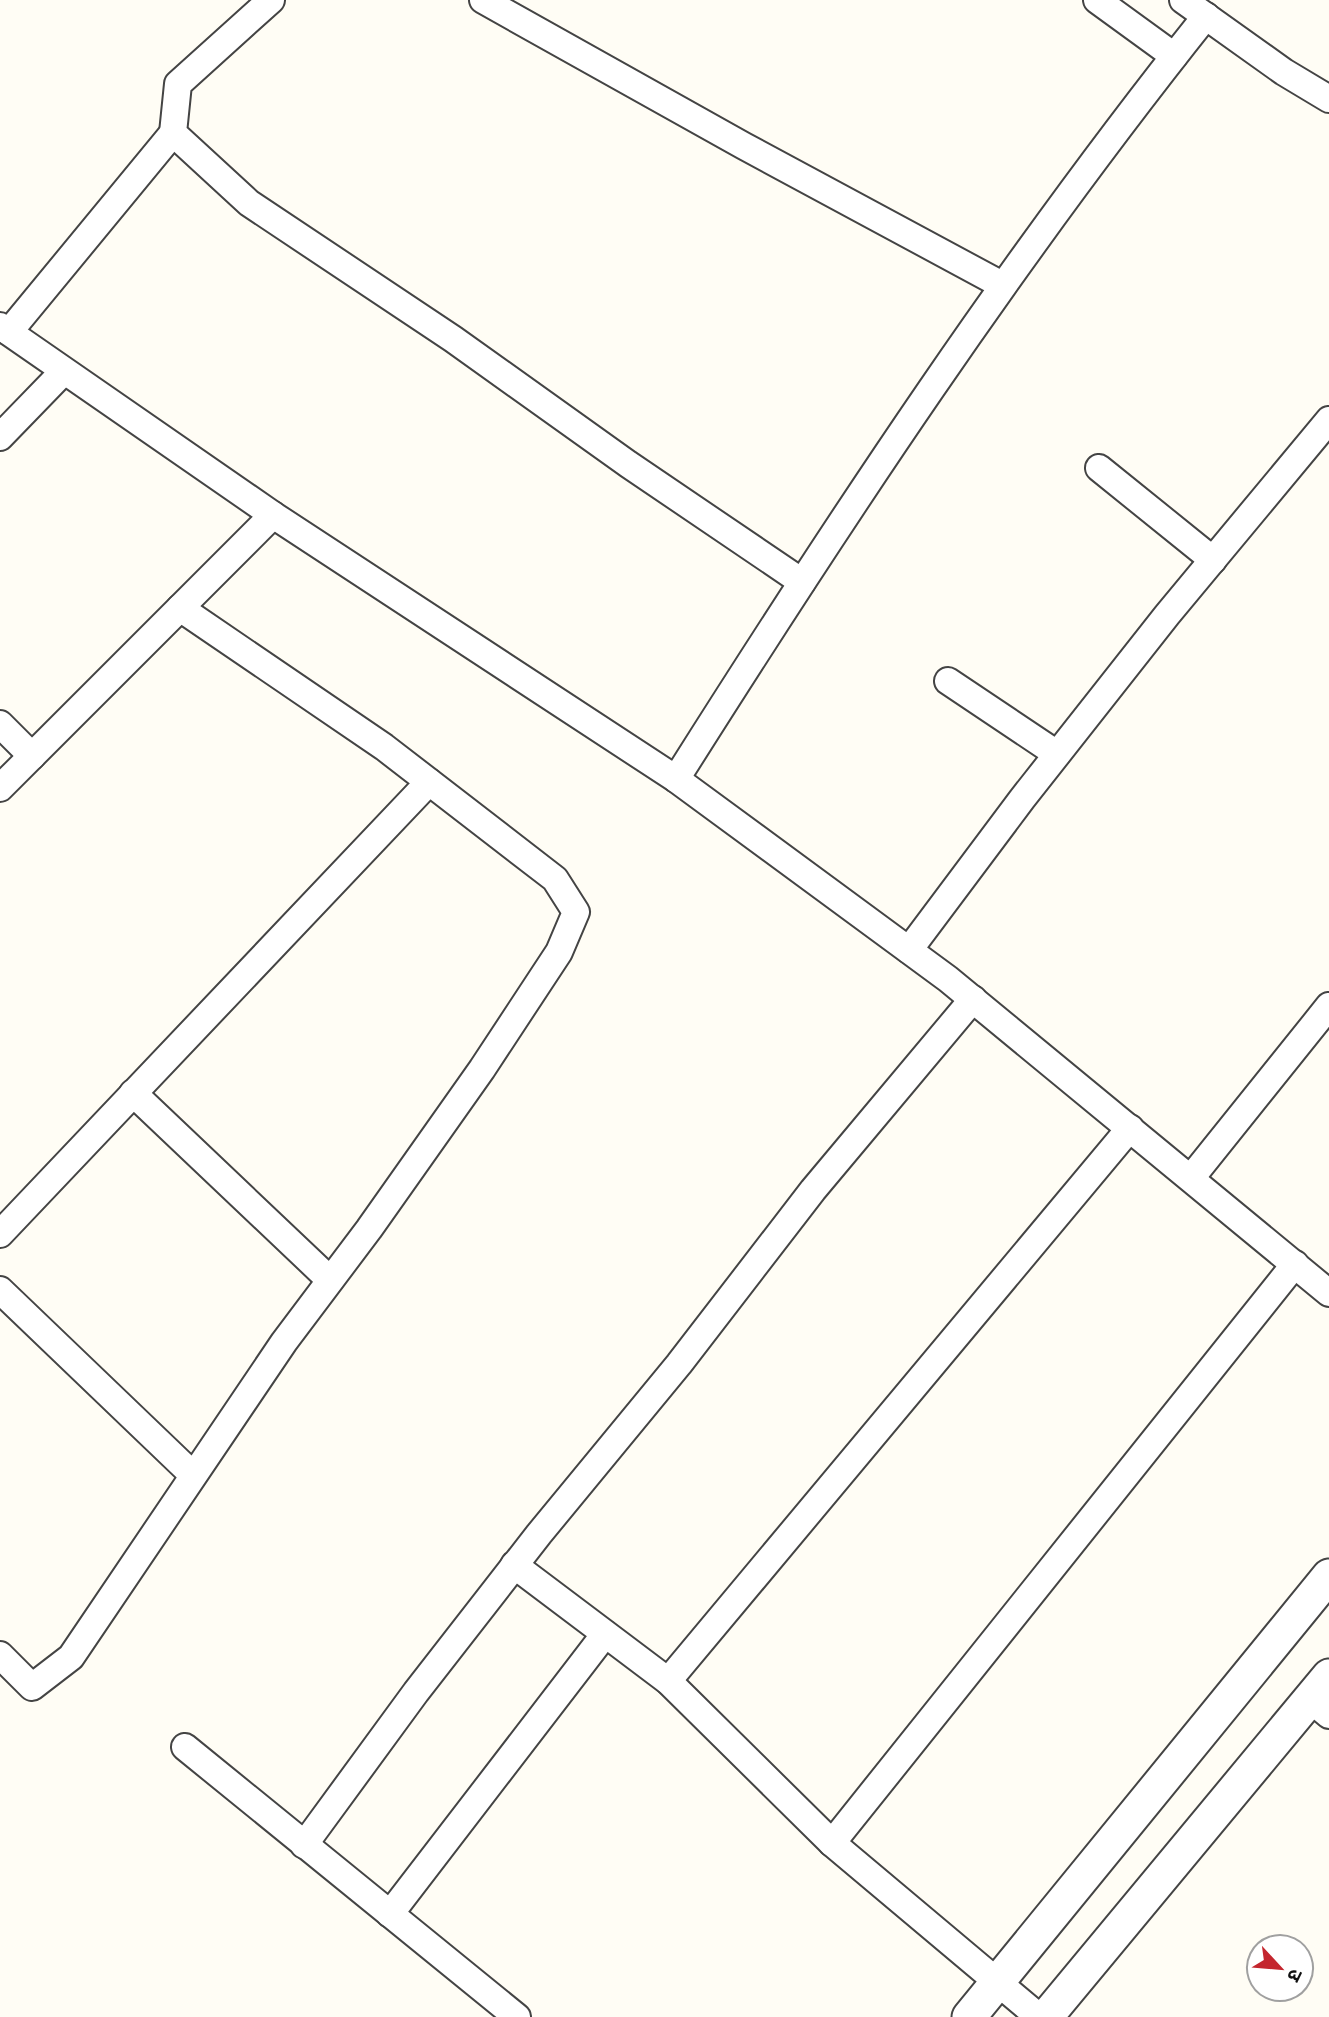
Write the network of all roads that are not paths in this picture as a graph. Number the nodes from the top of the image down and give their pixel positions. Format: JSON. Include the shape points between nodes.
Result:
{"nodes":[{"id":1,"x":271,"y":0,"type":"edge"},
{"id":2,"x":483,"y":0,"type":"edge"},
{"id":3,"x":1097,"y":0,"type":"edge"},
{"id":4,"x":1184,"y":0,"type":"edge"},
{"id":5,"x":1206,"y":16,"type":"junction"},
{"id":6,"x":1174,"y":56,"type":"junction"},
{"id":7,"x":1329,"y":99,"type":"edge"},
{"id":8,"x":173,"y":134,"type":"junction"},
{"id":9,"x":1002,"y":285,"type":"junction"},
{"id":10,"x":5,"y":329,"type":"edge"},
{"id":11,"x":63,"y":372,"type":"junction"},
{"id":12,"x":1329,"y":420,"type":"edge"},
{"id":13,"x":0,"y":437,"type":"edge"},
{"id":14,"x":1099,"y":468,"type":"dead end"},
{"id":15,"x":273,"y":515,"type":"junction"},
{"id":16,"x":1213,"y":560,"type":"junction"},
{"id":17,"x":802,"y":582,"type":"junction"},
{"id":18,"x":180,"y":608,"type":"junction"},
{"id":19,"x":948,"y":681,"type":"dead end"},
{"id":20,"x":0,"y":724,"type":"edge"},
{"id":21,"x":1057,"y":754,"type":"junction"},
{"id":22,"x":32,"y":756,"type":"junction"},
{"id":23,"x":676,"y":779,"type":"junction"},
{"id":24,"x":429,"y":782,"type":"junction"},
{"id":25,"x":0,"y":788,"type":"edge"},
{"id":26,"x":909,"y":950,"type":"junction"},
{"id":27,"x":973,"y":999,"type":"junction"},
{"id":28,"x":1329,"y":1006,"type":"edge"},
{"id":29,"x":133,"y":1093,"type":"junction"},
{"id":30,"x":1130,"y":1128,"type":"junction"},
{"id":31,"x":1191,"y":1178,"type":"junction"},
{"id":32,"x":0,"y":1234,"type":"edge"},
{"id":33,"x":1295,"y":1264,"type":"junction"},
{"id":34,"x":330,"y":1280,"type":"junction"},
{"id":35,"x":0,"y":1290,"type":"edge"},
{"id":36,"x":1329,"y":1293,"type":"edge"},
{"id":37,"x":192,"y":1475,"type":"junction"},
{"id":38,"x":514,"y":1565,"type":"junction"},
{"id":39,"x":1329,"y":1576,"type":"edge"},
{"id":40,"x":605,"y":1634,"type":"junction"},
{"id":41,"x":0,"y":1655,"type":"edge"},
{"id":42,"x":668,"y":1681,"type":"junction"},
{"id":43,"x":1323,"y":1697,"type":"edge"},
{"id":44,"x":185,"y":1748,"type":"dead end"},
{"id":45,"x":832,"y":1843,"type":"junction"},
{"id":46,"x":304,"y":1845,"type":"junction"},
{"id":47,"x":390,"y":1914,"type":"junction"},
{"id":48,"x":998,"y":1982,"type":"junction"},
{"id":49,"x":517,"y":2017,"type":"edge"},
{"id":50,"x":969,"y":2017,"type":"edge"},
{"id":51,"x":1039,"y":2017,"type":"edge"},
{"id":52,"x":1046,"y":2017,"type":"edge"}],
"edges":[{"from":1,"to":8,"type":"street","via":[[178,84]]},
{"from":2,"to":9,"type":"street"},
{"from":3,"to":6,"type":"street"},
{"from":4,"to":5,"type":"street"},
{"from":5,"to":6,"type":"street"},
{"from":5,"to":7,"type":"street"},
{"from":6,"to":9,"type":"street"},
{"from":8,"to":10,"type":"street"},
{"from":8,"to":17,"type":"street","via":[[249,203]]},
{"from":9,"to":17,"type":"street"},
{"from":10,"to":11,"type":"street"},
{"from":11,"to":13,"type":"street"},
{"from":11,"to":15,"type":"street"},
{"from":12,"to":16,"type":"street"},
{"from":14,"to":16,"type":"street"},
{"from":15,"to":18,"type":"street"},
{"from":15,"to":23,"type":"street"},
{"from":16,"to":21,"type":"street"},
{"from":17,"to":23,"type":"street"},
{"from":18,"to":22,"type":"street"},
{"from":18,"to":24,"type":"street"},
{"from":19,"to":21,"type":"street"},
{"from":20,"to":22,"type":"street"},
{"from":21,"to":26,"type":"street"},
{"from":22,"to":25,"type":"street"},
{"from":23,"to":26,"type":"street"},
{"from":24,"to":29,"type":"street"},
{"from":24,"to":34,"type":"street","via":[[555,879],[576,912],[559,952],[489,1059]]},
{"from":26,"to":27,"type":"street"},
{"from":27,"to":30,"type":"street"},
{"from":27,"to":38,"type":"street","via":[[813,1190],[679,1364]]},
{"from":28,"to":31,"type":"street"},
{"from":29,"to":32,"type":"street"},
{"from":29,"to":34,"type":"street"},
{"from":30,"to":31,"type":"street"},
{"from":30,"to":42,"type":"street"},
{"from":31,"to":33,"type":"street"},
{"from":33,"to":36,"type":"street"},
{"from":33,"to":45,"type":"street"},
{"from":34,"to":37,"type":"street"},
{"from":35,"to":37,"type":"street"},
{"from":37,"to":41,"type":"street","via":[[71,1657],[32,1687]]},
{"from":38,"to":40,"type":"street"},
{"from":38,"to":46,"type":"street"},
{"from":39,"to":48,"type":"street"},
{"from":40,"to":42,"type":"street"},
{"from":40,"to":47,"type":"street"},
{"from":42,"to":45,"type":"street"},
{"from":43,"to":52,"type":"street"},
{"from":44,"to":46,"type":"street"},
{"from":45,"to":48,"type":"street"},
{"from":46,"to":47,"type":"street"},
{"from":47,"to":49,"type":"street"},
{"from":48,"to":50,"type":"street"},
{"from":48,"to":51,"type":"street"}]}
